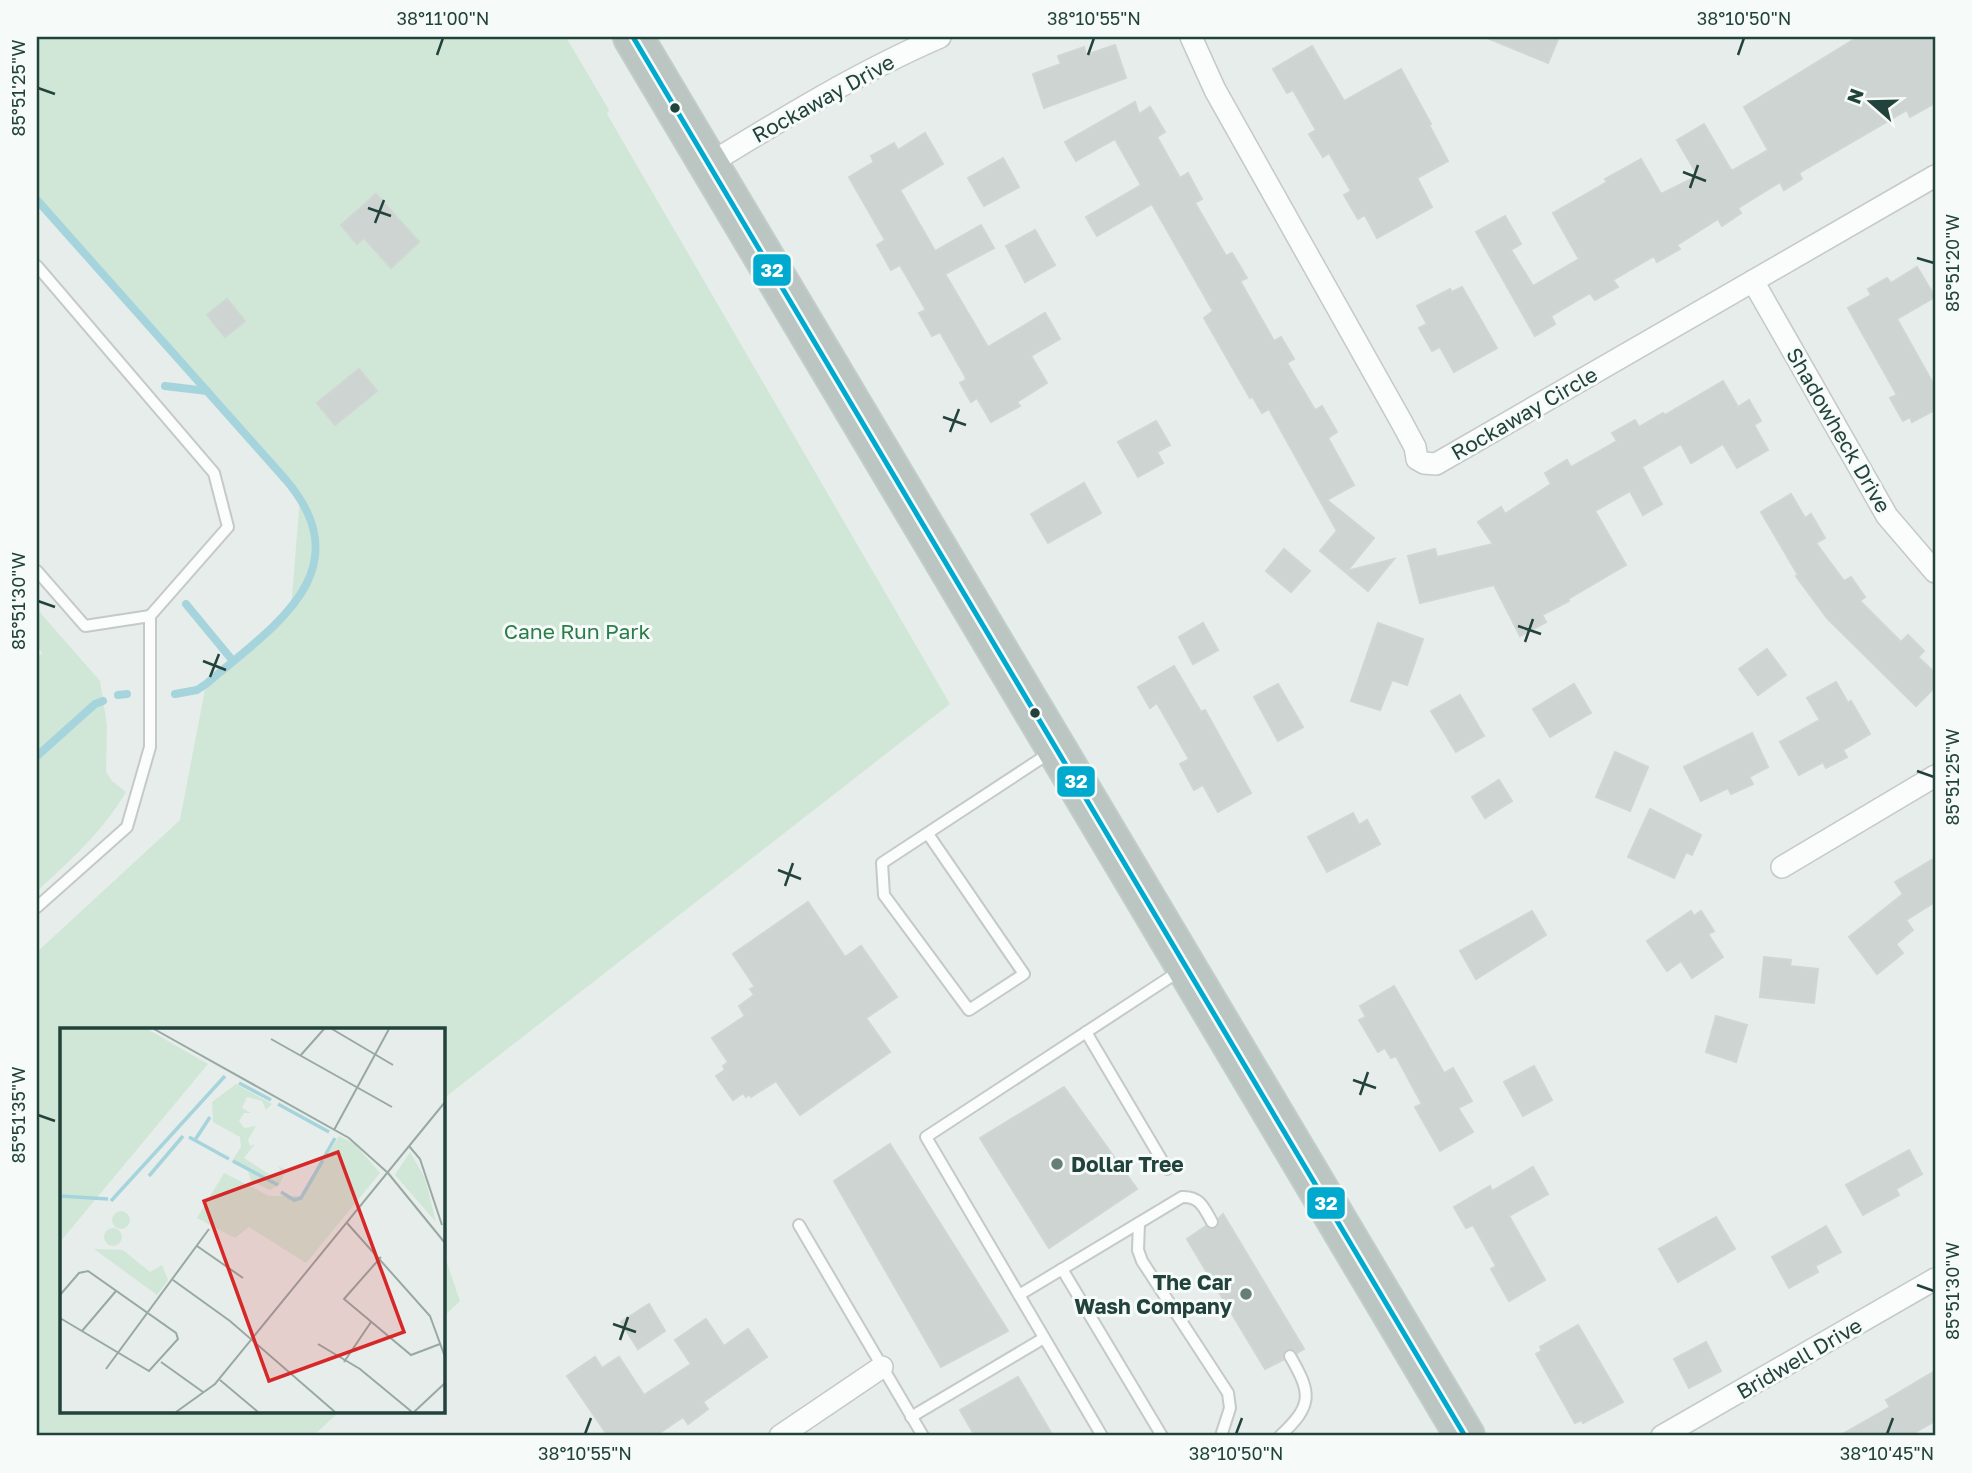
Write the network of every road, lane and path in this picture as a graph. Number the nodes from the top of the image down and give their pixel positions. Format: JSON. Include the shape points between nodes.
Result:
{"nodes":[{"id":1,"x":633,"y":37,"type":"edge"},
{"id":2,"x":940,"y":37,"type":"edge"},
{"id":3,"x":1191,"y":37,"type":"edge"},
{"id":4,"x":709,"y":164,"type":"junction"},
{"id":5,"x":1935,"y":176,"type":"edge"},
{"id":6,"x":37,"y":266,"type":"edge"},
{"id":7,"x":1753,"y":281,"type":"junction"},
{"id":8,"x":37,"y":571,"type":"edge"},
{"id":9,"x":1935,"y":572,"type":"edge"},
{"id":10,"x":150,"y":616,"type":"junction"},
{"id":11,"x":1056,"y":748,"type":"junction"},
{"id":12,"x":1935,"y":776,"type":"edge"},
{"id":13,"x":928,"y":834,"type":"junction"},
{"id":14,"x":1782,"y":867,"type":"dead end"},
{"id":15,"x":37,"y":907,"type":"edge"},
{"id":16,"x":1186,"y":967,"type":"junction"},
{"id":17,"x":1086,"y":1032,"type":"junction"},
{"id":18,"x":1167,"y":1169,"type":"dead end"},
{"id":19,"x":1212,"y":1222,"type":"dead end"},
{"id":20,"x":1139,"y":1223,"type":"junction"},
{"id":21,"x":799,"y":1225,"type":"dead end"},
{"id":22,"x":1062,"y":1269,"type":"junction"},
{"id":23,"x":1935,"y":1279,"type":"edge"},
{"id":24,"x":1019,"y":1295,"type":"junction"},
{"id":25,"x":1044,"y":1338,"type":"junction"},
{"id":26,"x":1290,"y":1356,"type":"dead end"},
{"id":27,"x":881,"y":1367,"type":"junction"},
{"id":28,"x":911,"y":1417,"type":"junction"},
{"id":29,"x":780,"y":1436,"type":"edge"},
{"id":30,"x":923,"y":1436,"type":"edge"},
{"id":31,"x":1102,"y":1436,"type":"edge"},
{"id":32,"x":1162,"y":1436,"type":"edge"},
{"id":33,"x":1221,"y":1436,"type":"edge"},
{"id":34,"x":1280,"y":1436,"type":"edge"},
{"id":35,"x":1465,"y":1436,"type":"edge"},
{"id":36,"x":1662,"y":1436,"type":"edge"}],
"edges":[{"from":1,"to":4,"type":"highway"},
{"from":2,"to":4,"type":"street","name":"Rockaway Drive","via":[[806,104]]},
{"from":3,"to":7,"type":"street","name":"Rockaway Circle","via":[[1214,90],[1401,421],[1417,458],[1424,463],[1436,464]]},
{"from":4,"to":11,"type":"highway"},
{"from":5,"to":7,"type":"street","name":"Rockaway Circle"},
{"from":6,"to":10,"type":"lane","via":[[214,473],[228,527]]},
{"from":7,"to":9,"type":"street","name":"Shadowheck Drive","via":[[1887,516]]},
{"from":8,"to":10,"type":"lane","via":[[85,626]]},
{"from":10,"to":15,"type":"lane","via":[[150,747],[127,827]]},
{"from":11,"to":13,"type":"lane"},
{"from":11,"to":16,"type":"highway"},
{"from":12,"to":14,"type":"street"},
{"from":13,"to":13,"type":"lane","via":[[882,863],[884,895],[969,1010],[1024,974]]},
{"from":16,"to":17,"type":"lane"},
{"from":16,"to":35,"type":"highway"},
{"from":17,"to":18,"type":"lane"},
{"from":17,"to":24,"type":"lane","via":[[926,1137]]},
{"from":19,"to":20,"type":"lane","via":[[1199,1200],[1182,1197]]},
{"from":20,"to":22,"type":"lane"},
{"from":20,"to":33,"type":"lane","via":[[1142,1261],[1228,1393],[1230,1408]]},
{"from":21,"to":27,"type":"lane"},
{"from":22,"to":24,"type":"lane"},
{"from":22,"to":32,"type":"lane"},
{"from":23,"to":36,"type":"street","name":"Bridwell Drive"},
{"from":24,"to":25,"type":"lane"},
{"from":25,"to":28,"type":"lane"},
{"from":25,"to":31,"type":"lane"},
{"from":26,"to":34,"type":"lane","via":[[1305,1382],[1306,1397],[1295,1422]]},
{"from":27,"to":28,"type":"lane"},
{"from":27,"to":29,"type":"street"},
{"from":28,"to":30,"type":"lane"}]}
